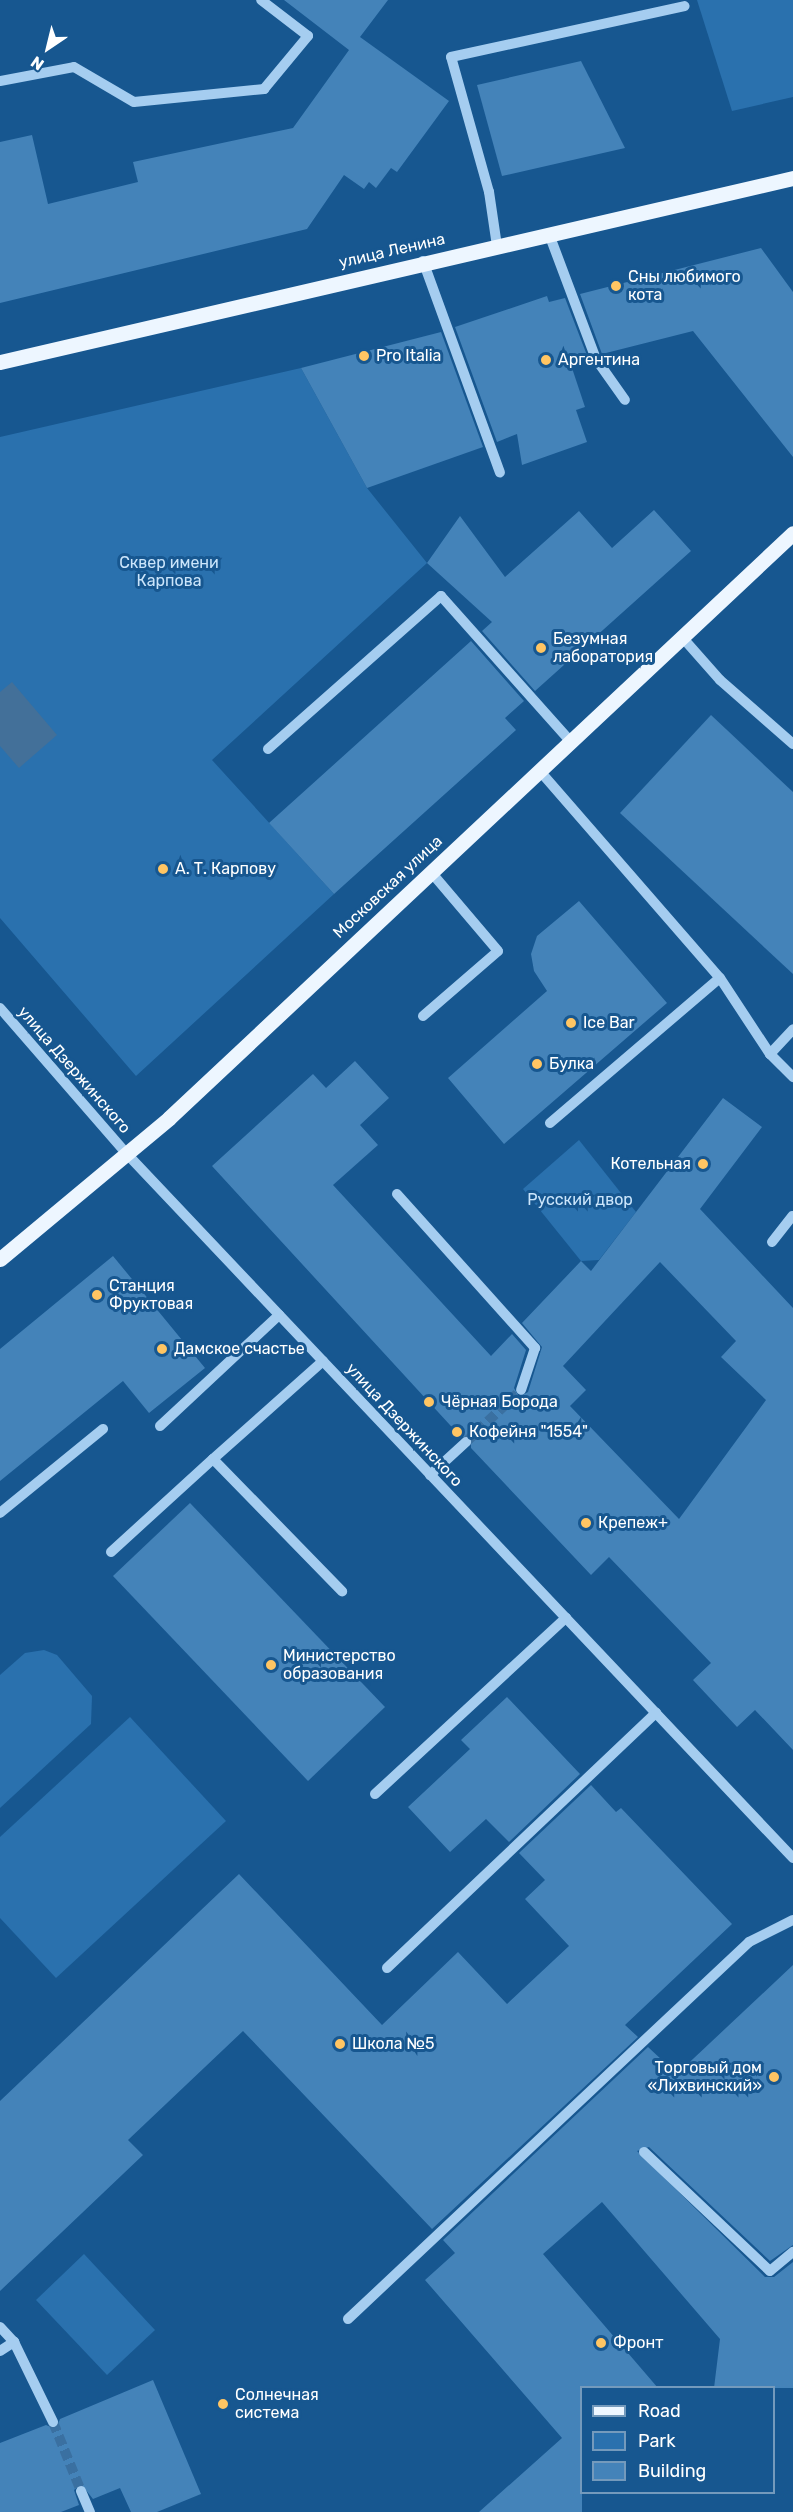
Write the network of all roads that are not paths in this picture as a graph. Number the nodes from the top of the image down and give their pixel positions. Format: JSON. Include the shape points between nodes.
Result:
{"nodes":[{"id":1,"x":261,"y":0,"type":"edge"},
{"id":2,"x":685,"y":6,"type":"dead end"},
{"id":3,"x":0,"y":81,"type":"edge"},
{"id":4,"x":793,"y":178,"type":"edge"},
{"id":5,"x":549,"y":234,"type":"junction"},
{"id":6,"x":497,"y":246,"type":"junction"},
{"id":7,"x":423,"y":261,"type":"junction"},
{"id":8,"x":0,"y":362,"type":"edge"},
{"id":9,"x":625,"y":400,"type":"dead end"},
{"id":10,"x":500,"y":472,"type":"dead end"},
{"id":11,"x":793,"y":533,"type":"edge"},
{"id":12,"x":682,"y":637,"type":"junction"},
{"id":13,"x":570,"y":741,"type":"junction"},
{"id":14,"x":793,"y":744,"type":"edge"},
{"id":15,"x":268,"y":748,"type":"dead end"},
{"id":16,"x":539,"y":770,"type":"junction"},
{"id":17,"x":431,"y":872,"type":"junction"},
{"id":18,"x":720,"y":978,"type":"junction"},
{"id":19,"x":0,"y":1008,"type":"edge"},
{"id":20,"x":423,"y":1016,"type":"dead end"},
{"id":21,"x":793,"y":1029,"type":"edge"},
{"id":22,"x":770,"y":1054,"type":"junction"},
{"id":23,"x":793,"y":1077,"type":"edge"},
{"id":24,"x":550,"y":1123,"type":"dead end"},
{"id":25,"x":127,"y":1154,"type":"junction"},
{"id":26,"x":397,"y":1194,"type":"dead end"},
{"id":27,"x":793,"y":1215,"type":"edge"},
{"id":28,"x":772,"y":1242,"type":"dead end"},
{"id":29,"x":0,"y":1259,"type":"edge"},
{"id":30,"x":279,"y":1315,"type":"junction"},
{"id":31,"x":323,"y":1361,"type":"junction"},
{"id":32,"x":521,"y":1390,"type":"tunnel mouth"},
{"id":33,"x":160,"y":1426,"type":"dead end"},
{"id":34,"x":103,"y":1430,"type":"dead end"},
{"id":35,"x":466,"y":1442,"type":"tunnel mouth"},
{"id":36,"x":213,"y":1459,"type":"junction"},
{"id":37,"x":430,"y":1475,"type":"junction"},
{"id":38,"x":0,"y":1513,"type":"edge"},
{"id":39,"x":111,"y":1552,"type":"dead end"},
{"id":40,"x":342,"y":1591,"type":"dead end"},
{"id":41,"x":566,"y":1618,"type":"junction"},
{"id":42,"x":656,"y":1713,"type":"junction"},
{"id":43,"x":375,"y":1794,"type":"dead end"},
{"id":44,"x":793,"y":1858,"type":"edge"},
{"id":45,"x":793,"y":1920,"type":"edge"},
{"id":46,"x":387,"y":1968,"type":"dead end"},
{"id":47,"x":644,"y":2152,"type":"dead end"},
{"id":48,"x":793,"y":2252,"type":"edge"},
{"id":49,"x":348,"y":2319,"type":"dead end"},
{"id":50,"x":0,"y":2327,"type":"edge"},
{"id":51,"x":14,"y":2342,"type":"junction"},
{"id":52,"x":0,"y":2351,"type":"edge"},
{"id":53,"x":53,"y":2422,"type":"tunnel mouth"},
{"id":54,"x":81,"y":2491,"type":"tunnel mouth"},
{"id":55,"x":90,"y":2512,"type":"edge"}],
"edges":[{"from":1,"to":3,"type":"street","via":[[308,36],[264,89],[134,102],[74,66]]},
{"from":2,"to":6,"type":"street","via":[[451,57],[489,192]]},
{"from":4,"to":5,"type":"main road","name":"улица Ленина"},
{"from":5,"to":6,"type":"main road","name":"улица Ленина"},
{"from":5,"to":9,"type":"street","via":[[596,359]]},
{"from":6,"to":7,"type":"main road","name":"улица Ленина"},
{"from":7,"to":8,"type":"main road","name":"улица Ленина"},
{"from":7,"to":10,"type":"street"},
{"from":11,"to":12,"type":"main road","name":"Московская улица"},
{"from":12,"to":13,"type":"main road","name":"Московская улица"},
{"from":12,"to":14,"type":"street","via":[[720,680]]},
{"from":13,"to":15,"type":"street","via":[[441,596]]},
{"from":13,"to":16,"type":"main road","name":"Московская улица"},
{"from":16,"to":17,"type":"main road","name":"Московская улица"},
{"from":16,"to":18,"type":"street"},
{"from":17,"to":20,"type":"street","via":[[498,951]]},
{"from":17,"to":25,"type":"main road","name":"Московская улица"},
{"from":18,"to":22,"type":"street"},
{"from":18,"to":24,"type":"street"},
{"from":19,"to":25,"type":"street","name":"улица Дзержинского"},
{"from":21,"to":22,"type":"street"},
{"from":22,"to":23,"type":"street"},
{"from":25,"to":29,"type":"main road","name":"Московская улица"},
{"from":25,"to":30,"type":"street","name":"улица Дзержинского"},
{"from":26,"to":32,"type":"street","via":[[535,1348]]},
{"from":27,"to":28,"type":"street"},
{"from":30,"to":31,"type":"street","name":"улица Дзержинского"},
{"from":30,"to":33,"type":"street"},
{"from":31,"to":36,"type":"street"},
{"from":31,"to":37,"type":"street","name":"улица Дзержинского"},
{"from":34,"to":38,"type":"street"},
{"from":35,"to":37,"type":"street"},
{"from":36,"to":39,"type":"street"},
{"from":36,"to":40,"type":"street"},
{"from":37,"to":41,"type":"street","name":"улица Дзержинского"},
{"from":41,"to":42,"type":"street","name":"улица Дзержинского"},
{"from":41,"to":43,"type":"street"},
{"from":42,"to":44,"type":"street","name":"улица Дзержинского"},
{"from":42,"to":46,"type":"street"},
{"from":45,"to":49,"type":"street","via":[[749,1942]]},
{"from":47,"to":48,"type":"street","via":[[770,2271]]},
{"from":50,"to":51,"type":"street"},
{"from":51,"to":52,"type":"street"},
{"from":51,"to":53,"type":"street"},
{"from":54,"to":55,"type":"street"}]}
